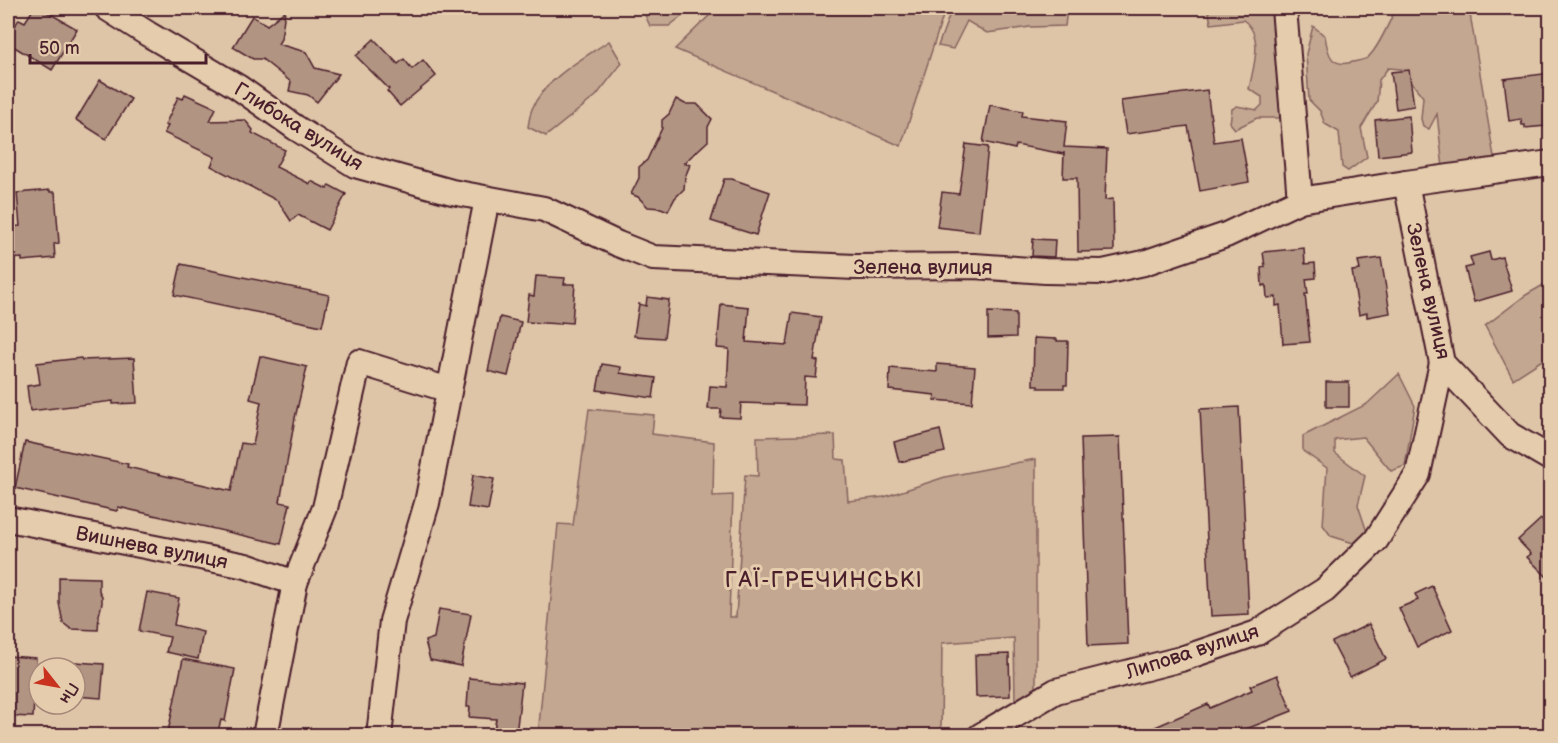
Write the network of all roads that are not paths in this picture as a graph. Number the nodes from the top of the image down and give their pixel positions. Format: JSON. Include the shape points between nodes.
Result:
{"nodes":[{"id":1,"x":107,"y":8,"type":"edge"},
{"id":2,"x":1284,"y":8,"type":"edge"},
{"id":3,"x":1551,"y":162,"type":"edge"},
{"id":4,"x":1406,"y":183,"type":"junction"},
{"id":5,"x":487,"y":199,"type":"junction"},
{"id":6,"x":1300,"y":200,"type":"junction"},
{"id":7,"x":544,"y":209,"type":"joint"},
{"id":8,"x":1442,"y":363,"type":"junction"},
{"id":9,"x":449,"y":390,"type":"junction"},
{"id":10,"x":1551,"y":458,"type":"edge"},
{"id":11,"x":8,"y":519,"type":"edge"},
{"id":12,"x":295,"y":583,"type":"junction"},
{"id":13,"x":265,"y":735,"type":"edge"},
{"id":14,"x":379,"y":735,"type":"edge"},
{"id":15,"x":980,"y":735,"type":"edge"}],
"edges":[{"from":1,"to":5,"type":"street","name":"Глибока вулиця","via":[[238,87],[355,165]]},
{"from":2,"to":6,"type":"street"},
{"from":3,"to":4,"type":"street"},
{"from":4,"to":6,"type":"street","name":"Зелена вулиця"},
{"from":4,"to":8,"type":"street","name":"Зелена вулиця"},
{"from":5,"to":7,"type":"street","name":"Глибока вулиця"},
{"from":5,"to":9,"type":"street"},
{"from":6,"to":7,"type":"street","name":"Зелена вулиця","via":[[1227,235],[1144,263],[1103,272],[653,258]]},
{"from":8,"to":10,"type":"street","name":"Зелена вулиця","via":[[1510,435]]},
{"from":8,"to":15,"type":"street","name":"Липова вулиця","via":[[1418,474],[1376,540],[1325,590],[1257,633],[1181,659],[1056,691]]},
{"from":9,"to":12,"type":"street","via":[[358,362],[325,508]]},
{"from":9,"to":14,"type":"street","via":[[427,503],[392,621]]},
{"from":11,"to":12,"type":"street","name":"Вишнева вулиця","via":[[246,566]]},
{"from":12,"to":13,"type":"street"}]}
